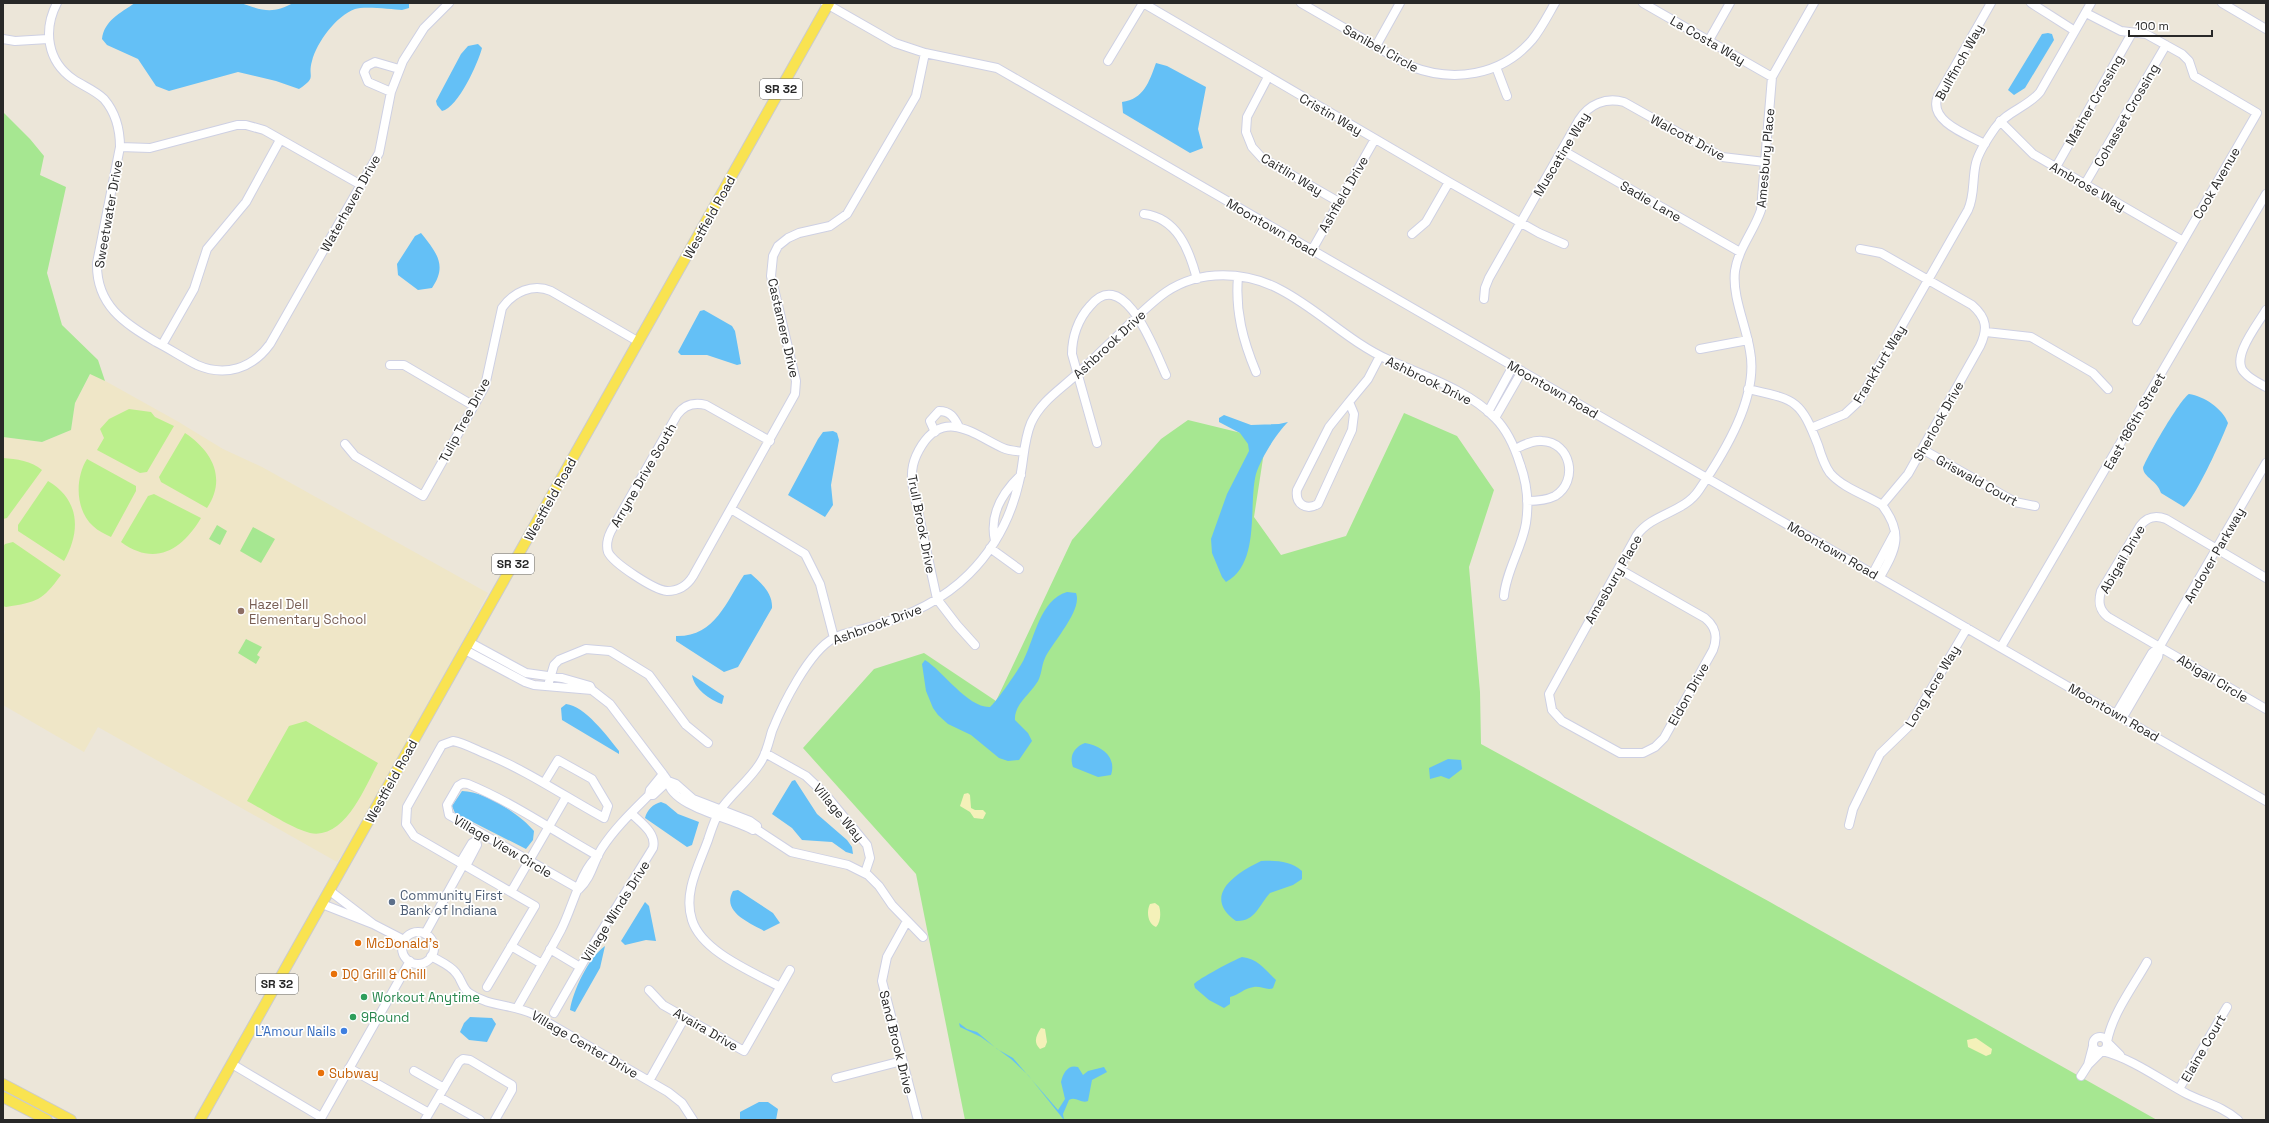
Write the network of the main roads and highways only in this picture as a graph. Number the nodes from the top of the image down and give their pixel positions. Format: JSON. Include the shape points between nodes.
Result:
{"nodes":[{"id":1,"x":827,"y":4,"type":"edge"},
{"id":2,"x":3,"y":1084,"type":"edge"},
{"id":3,"x":3,"y":1097,"type":"edge"},
{"id":4,"x":47,"y":1120,"type":"edge"},
{"id":5,"x":71,"y":1120,"type":"edge"},
{"id":6,"x":200,"y":1120,"type":"edge"}],
"edges":[{"from":1,"to":6,"type":"main road","name":"Westfield Road","number":"SR 32"},
{"from":2,"to":5,"type":"main road"},
{"from":3,"to":4,"type":"main road"}]}
